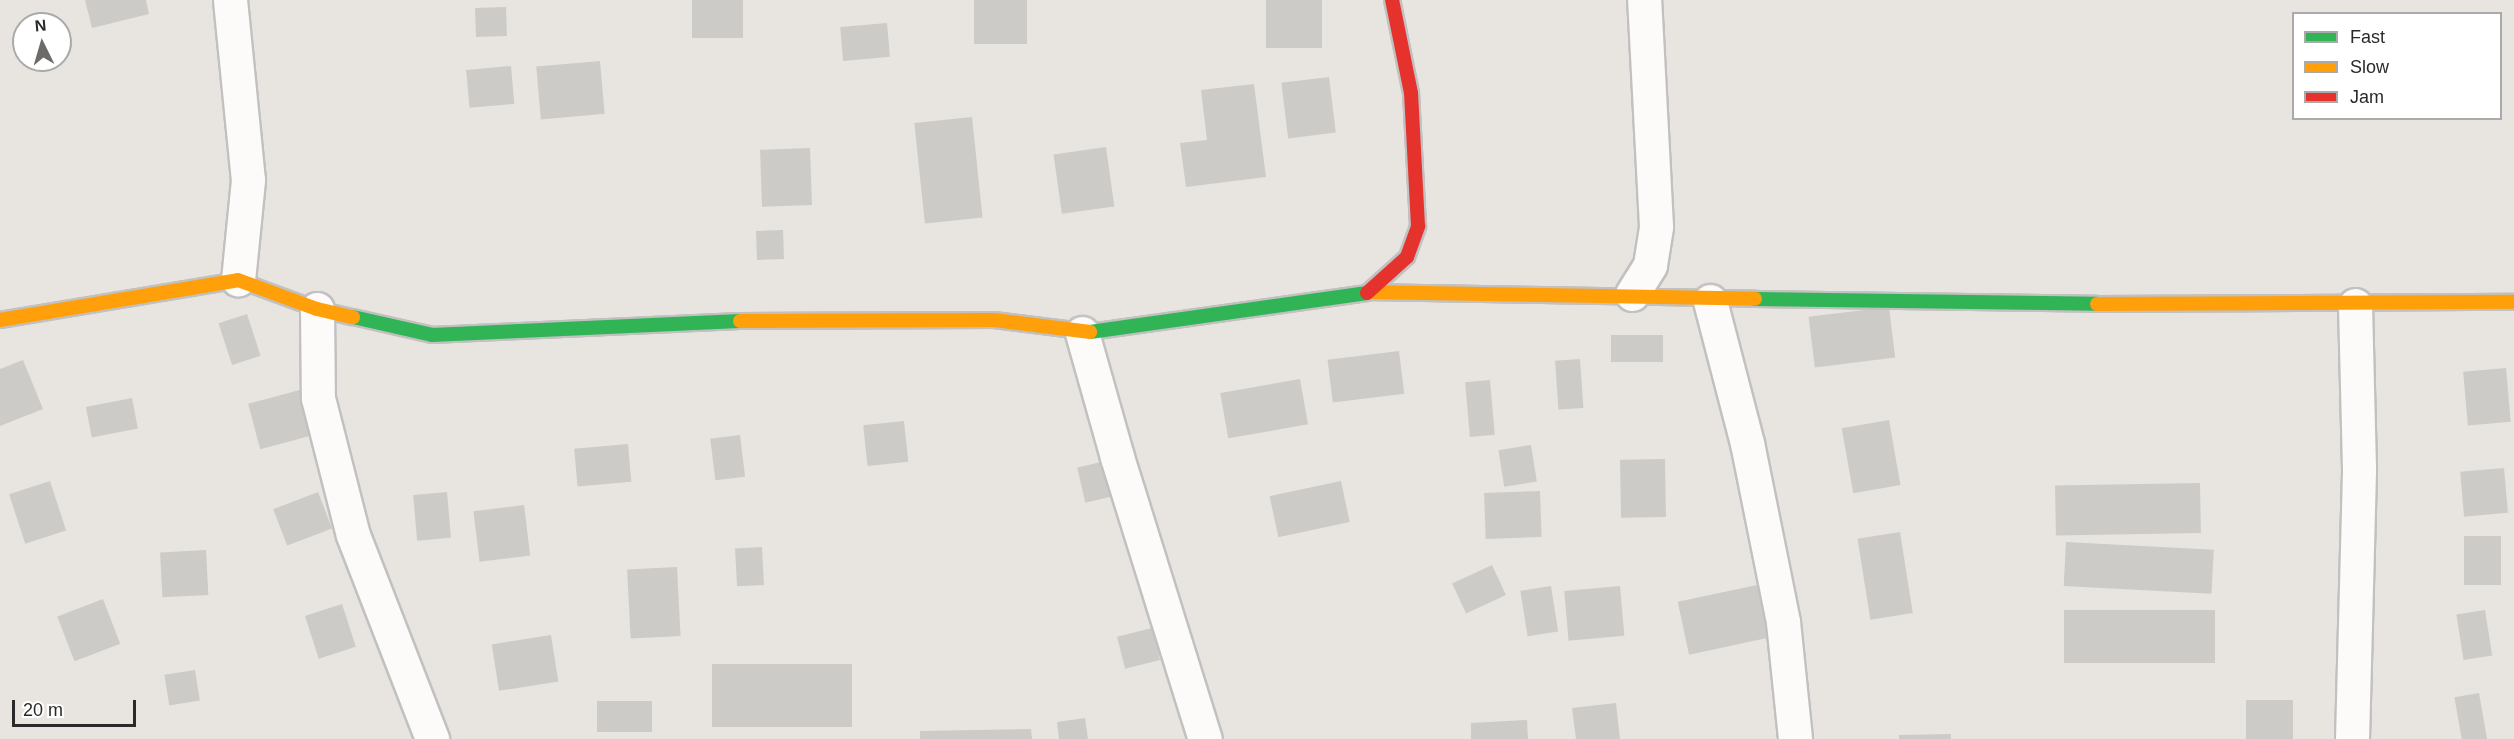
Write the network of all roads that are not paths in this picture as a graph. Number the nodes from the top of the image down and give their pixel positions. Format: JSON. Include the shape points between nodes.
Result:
{"nodes":[{"id":1,"x":230,"y":0,"type":"edge"},
{"id":2,"x":1392,"y":0,"type":"edge"},
{"id":3,"x":1644,"y":0,"type":"edge"},
{"id":4,"x":238,"y":279,"type":"junction"},
{"id":5,"x":1372,"y":292,"type":"junction"},
{"id":6,"x":1632,"y":294,"type":"junction"},
{"id":7,"x":1710,"y":301,"type":"junction"},
{"id":8,"x":2514,"y":302,"type":"edge"},
{"id":9,"x":2355,"y":305,"type":"junction"},
{"id":10,"x":317,"y":309,"type":"junction"},
{"id":11,"x":0,"y":320,"type":"edge"},
{"id":12,"x":1082,"y":333,"type":"junction"},
{"id":13,"x":432,"y":739,"type":"edge"},
{"id":14,"x":1205,"y":739,"type":"edge"},
{"id":15,"x":1795,"y":739,"type":"edge"},
{"id":16,"x":2352,"y":739,"type":"edge"}],
"edges":[{"from":1,"to":4,"type":"street","via":[[248,180]]},
{"from":2,"to":5,"type":"street","via":[[1411,93],[1418,226],[1407,257]]},
{"from":3,"to":6,"type":"street","via":[[1656,226],[1650,265]]},
{"from":4,"to":10,"type":"street"},
{"from":4,"to":11,"type":"street"},
{"from":5,"to":6,"type":"street"},
{"from":5,"to":12,"type":"street"},
{"from":6,"to":7,"type":"street"},
{"from":7,"to":9,"type":"street"},
{"from":7,"to":15,"type":"street","via":[[1747,443],[1780,611]]},
{"from":8,"to":9,"type":"street"},
{"from":9,"to":16,"type":"street","via":[[2359,468]]},
{"from":10,"to":12,"type":"street","via":[[432,335],[724,321],[994,320]]},
{"from":10,"to":13,"type":"street","via":[[318,398],[353,535]]},
{"from":12,"to":14,"type":"street"}]}
